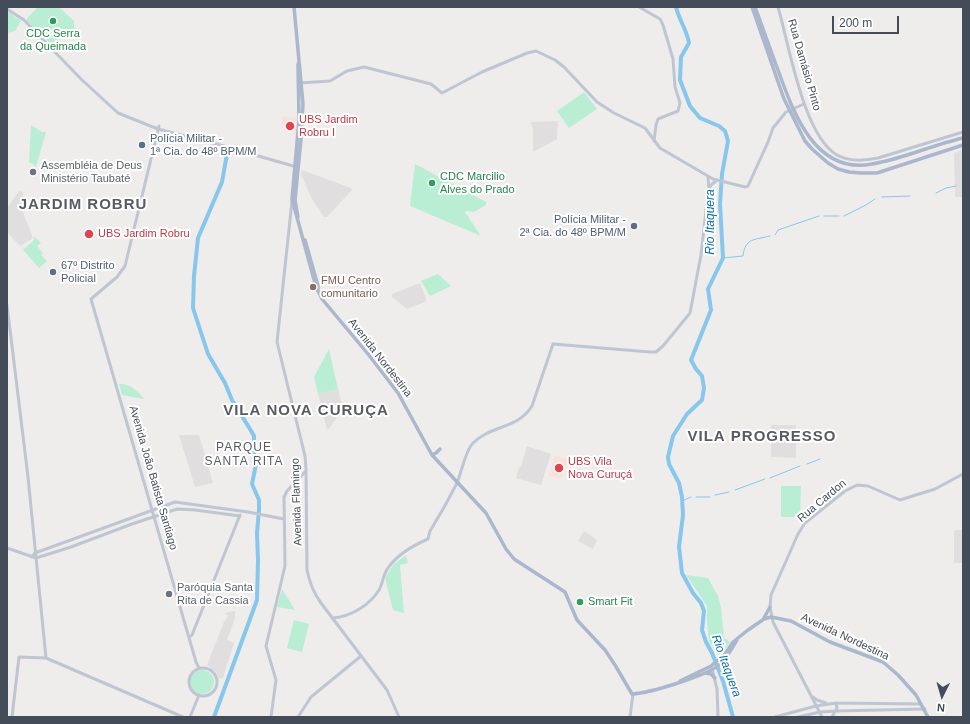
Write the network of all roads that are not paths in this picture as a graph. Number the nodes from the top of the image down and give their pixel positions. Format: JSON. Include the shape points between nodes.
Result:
{"nodes":[{"id":1,"x":294,"y":7,"type":"edge"},
{"id":2,"x":639,"y":7,"type":"edge"},
{"id":3,"x":754,"y":7,"type":"edge"},
{"id":4,"x":778,"y":7,"type":"edge"},
{"id":5,"x":7,"y":9,"type":"edge"},
{"id":6,"x":300,"y":84,"type":"junction"},
{"id":7,"x":804,"y":104,"type":"junction"},
{"id":8,"x":791,"y":109,"type":"junction"},
{"id":9,"x":159,"y":128,"type":"junction"},
{"id":10,"x":963,"y":132,"type":"edge"},
{"id":11,"x":963,"y":138,"type":"edge"},
{"id":12,"x":654,"y":142,"type":"junction"},
{"id":13,"x":963,"y":145,"type":"edge"},
{"id":14,"x":297,"y":167,"type":"junction"},
{"id":15,"x":708,"y":177,"type":"junction"},
{"id":16,"x":717,"y":181,"type":"junction"},
{"id":17,"x":709,"y":189,"type":"junction"},
{"id":18,"x":292,"y":199,"type":"junction"},
{"id":19,"x":296,"y":214,"type":"junction"},
{"id":20,"x":290,"y":217,"type":"junction"},
{"id":21,"x":7,"y":305,"type":"edge"},
{"id":22,"x":440,"y":449,"type":"dead end"},
{"id":23,"x":432,"y":455,"type":"junction"},
{"id":24,"x":306,"y":471,"type":"junction"},
{"id":25,"x":963,"y":474,"type":"edge"},
{"id":26,"x":457,"y":482,"type":"junction"},
{"id":27,"x":152,"y":510,"type":"junction"},
{"id":28,"x":242,"y":511,"type":"junction"},
{"id":29,"x":240,"y":516,"type":"junction"},
{"id":30,"x":154,"y":517,"type":"junction"},
{"id":31,"x":284,"y":519,"type":"junction"},
{"id":32,"x":7,"y":548,"type":"edge"},
{"id":33,"x":35,"y":553,"type":"junction"},
{"id":34,"x":32,"y":557,"type":"junction"},
{"id":35,"x":36,"y":558,"type":"junction"},
{"id":36,"x":770,"y":607,"type":"junction"},
{"id":37,"x":771,"y":617,"type":"junction"},
{"id":38,"x":333,"y":618,"type":"junction"},
{"id":39,"x":764,"y":619,"type":"junction"},
{"id":40,"x":189,"y":637,"type":"junction"},
{"id":41,"x":361,"y":656,"type":"junction"},
{"id":42,"x":46,"y":658,"type":"junction"},
{"id":43,"x":196,"y":662,"type":"junction"},
{"id":44,"x":713,"y":667,"type":"junction"},
{"id":45,"x":199,"y":668,"type":"junction"},
{"id":46,"x":194,"y":670,"type":"junction"},
{"id":47,"x":704,"y":673,"type":"junction"},
{"id":48,"x":715,"y":678,"type":"junction"},
{"id":49,"x":680,"y":682,"type":"junction"},
{"id":50,"x":633,"y":694,"type":"junction"},
{"id":51,"x":811,"y":694,"type":"junction"},
{"id":52,"x":198,"y":696,"type":"junction"},
{"id":53,"x":836,"y":703,"type":"junction"},
{"id":54,"x":828,"y":704,"type":"junction"},
{"id":55,"x":922,"y":704,"type":"junction"},
{"id":56,"x":816,"y":706,"type":"junction"},
{"id":57,"x":809,"y":708,"type":"junction"},
{"id":58,"x":925,"y":709,"type":"junction"},
{"id":59,"x":836,"y":711,"type":"junction"},
{"id":60,"x":820,"y":712,"type":"junction"},
{"id":61,"x":398,"y":716,"type":"edge"},
{"id":62,"x":12,"y":717,"type":"edge"},
{"id":63,"x":183,"y":717,"type":"edge"},
{"id":64,"x":190,"y":717,"type":"edge"},
{"id":65,"x":271,"y":717,"type":"edge"},
{"id":66,"x":298,"y":717,"type":"edge"},
{"id":67,"x":630,"y":717,"type":"edge"},
{"id":68,"x":718,"y":717,"type":"edge"},
{"id":69,"x":775,"y":717,"type":"edge"},
{"id":70,"x":798,"y":717,"type":"edge"},
{"id":71,"x":822,"y":717,"type":"edge"},
{"id":72,"x":832,"y":717,"type":"edge"},
{"id":73,"x":928,"y":717,"type":"edge"}],
"edges":[{"from":1,"to":6,"type":"main road","name":"Avenida Nordestina"},
{"from":2,"to":12,"type":"street","via":[[660,19],[663,25],[673,59],[675,87],[680,103],[678,111],[658,119]]},
{"from":3,"to":8,"type":"main road"},
{"from":4,"to":7,"type":"street","name":"Rua Damásio Pinto"},
{"from":5,"to":9,"type":"street","via":[[24,20],[118,113]]},
{"from":6,"to":12,"type":"street","via":[[330,81],[364,67],[433,85],[442,93],[482,72],[533,51],[564,67],[597,102],[641,125]]},
{"from":6,"to":14,"type":"main road","name":"Avenida Nordestina"},
{"from":7,"to":8,"type":"street"},
{"from":7,"to":10,"type":"street","name":"Rua Damásio Pinto","via":[[812,125],[824,144],[837,155],[851,160],[878,158]]},
{"from":8,"to":11,"type":"main road","via":[[820,150],[833,158],[855,165],[872,164]]},
{"from":8,"to":13,"type":"main road","via":[[802,136],[812,149],[828,164],[849,172],[879,172]]},
{"from":8,"to":16,"type":"street","via":[[773,128],[748,186]]},
{"from":9,"to":14,"type":"street"},
{"from":9,"to":27,"type":"street","name":"Avenida João Batista Santiago","via":[[124,270],[91,299]]},
{"from":12,"to":15,"type":"street"},
{"from":14,"to":18,"type":"main road","name":"Avenida Nordestina"},
{"from":14,"to":19,"type":"main road","name":"Avenida Nordestina"},
{"from":15,"to":16,"type":"street"},
{"from":15,"to":17,"type":"street"},
{"from":16,"to":17,"type":"street"},
{"from":17,"to":26,"type":"street","via":[[691,310],[684,322],[656,352],[553,344],[530,410],[519,420],[473,443]]},
{"from":18,"to":19,"type":"main road","name":"Avenida Nordestina"},
{"from":18,"to":20,"type":"street","name":"Avenida Flamingo"},
{"from":19,"to":20,"type":"street"},
{"from":19,"to":23,"type":"main road","name":"Avenida Nordestina","via":[[314,282],[322,299],[398,392]]},
{"from":20,"to":24,"type":"street","name":"Avenida Flamingo","via":[[277,342],[305,456]]},
{"from":21,"to":33,"type":"street"},
{"from":22,"to":23,"type":"main road"},
{"from":23,"to":26,"type":"main road","name":"Avenida Nordestina"},
{"from":24,"to":31,"type":"street","via":[[285,495]]},
{"from":24,"to":38,"type":"street","name":"Avenida Flamingo","via":[[307,570],[312,591]]},
{"from":25,"to":36,"type":"street","name":"Rua Cardon","via":[[937,488],[901,500],[863,484],[854,485],[845,491],[802,527],[771,595]]},
{"from":26,"to":38,"type":"street","via":[[428,539],[389,566],[378,592],[364,606],[340,618]]},
{"from":26,"to":50,"type":"main road","name":"Avenida Nordestina","via":[[486,514],[514,559],[565,592],[577,620],[605,650]]},
{"from":27,"to":28,"type":"street","via":[[175,502]]},
{"from":27,"to":30,"type":"street","name":"Avenida João Batista Santiago"},
{"from":27,"to":33,"type":"street"},
{"from":28,"to":29,"type":"street"},
{"from":28,"to":31,"type":"street"},
{"from":29,"to":30,"type":"street","via":[[177,509]]},
{"from":29,"to":40,"type":"street"},
{"from":30,"to":35,"type":"street"},
{"from":30,"to":40,"type":"street","name":"Avenida João Batista Santiago"},
{"from":31,"to":65,"type":"street","via":[[285,566],[266,646],[276,680]]},
{"from":32,"to":34,"type":"street"},
{"from":33,"to":34,"type":"street"},
{"from":33,"to":35,"type":"street"},
{"from":34,"to":35,"type":"street"},
{"from":35,"to":42,"type":"street"},
{"from":36,"to":37,"type":"street","name":"Rua Cardon"},
{"from":36,"to":39,"type":"main road"},
{"from":37,"to":39,"type":"main road","name":"Avenida Nordestina"},
{"from":37,"to":51,"type":"street","name":"Rua Cardon"},
{"from":37,"to":55,"type":"main road","name":"Avenida Nordestina","via":[[791,622],[830,642],[879,660],[898,675]]},
{"from":38,"to":41,"type":"street","name":"Avenida Flamingo"},
{"from":39,"to":44,"type":"main road","name":"Avenida Nordestina","via":[[737,640],[731,651]]},
{"from":40,"to":43,"type":"street","name":"Avenida João Batista Santiago"},
{"from":41,"to":61,"type":"street","name":"Avenida Flamingo","via":[[387,690]]},
{"from":41,"to":66,"type":"street","via":[[311,697]]},
{"from":42,"to":62,"type":"street","via":[[19,657]]},
{"from":42,"to":63,"type":"street"},
{"from":43,"to":45,"type":"street","name":"Avenida João Batista Santiago"},
{"from":43,"to":46,"type":"street","name":"Avenida João Batista Santiago"},
{"from":44,"to":47,"type":"main road","name":"Avenida Nordestina"},
{"from":44,"to":48,"type":"street"},
{"from":44,"to":49,"type":"main road","name":"Avenida Nordestina"},
{"from":45,"to":46,"type":"street"},
{"from":45,"to":52,"type":"street","via":[[212,670],[217,681],[216,688],[210,694]]},
{"from":46,"to":52,"type":"street","via":[[188,683],[190,690]]},
{"from":47,"to":48,"type":"main road"},
{"from":47,"to":49,"type":"main road","name":"Avenida Nordestina"},
{"from":48,"to":68,"type":"street"},
{"from":49,"to":50,"type":"main road","name":"Avenida Nordestina"},
{"from":50,"to":67,"type":"street"},
{"from":51,"to":54,"type":"street","via":[[817,700]]},
{"from":51,"to":56,"type":"street","name":"Rua Cardon"},
{"from":51,"to":57,"type":"street"},
{"from":52,"to":64,"type":"street"},
{"from":53,"to":54,"type":"street"},
{"from":53,"to":55,"type":"street"},
{"from":53,"to":59,"type":"street"},
{"from":54,"to":56,"type":"street"},
{"from":55,"to":58,"type":"main road","name":"Avenida Nordestina"},
{"from":56,"to":57,"type":"street"},
{"from":56,"to":60,"type":"street","name":"Rua Cardon"},
{"from":57,"to":69,"type":"street"},
{"from":58,"to":59,"type":"street"},
{"from":58,"to":73,"type":"main road","name":"Avenida Nordestina"},
{"from":59,"to":60,"type":"street"},
{"from":59,"to":72,"type":"street"},
{"from":60,"to":70,"type":"street"},
{"from":60,"to":71,"type":"street","name":"Rua Cardon"}]}
